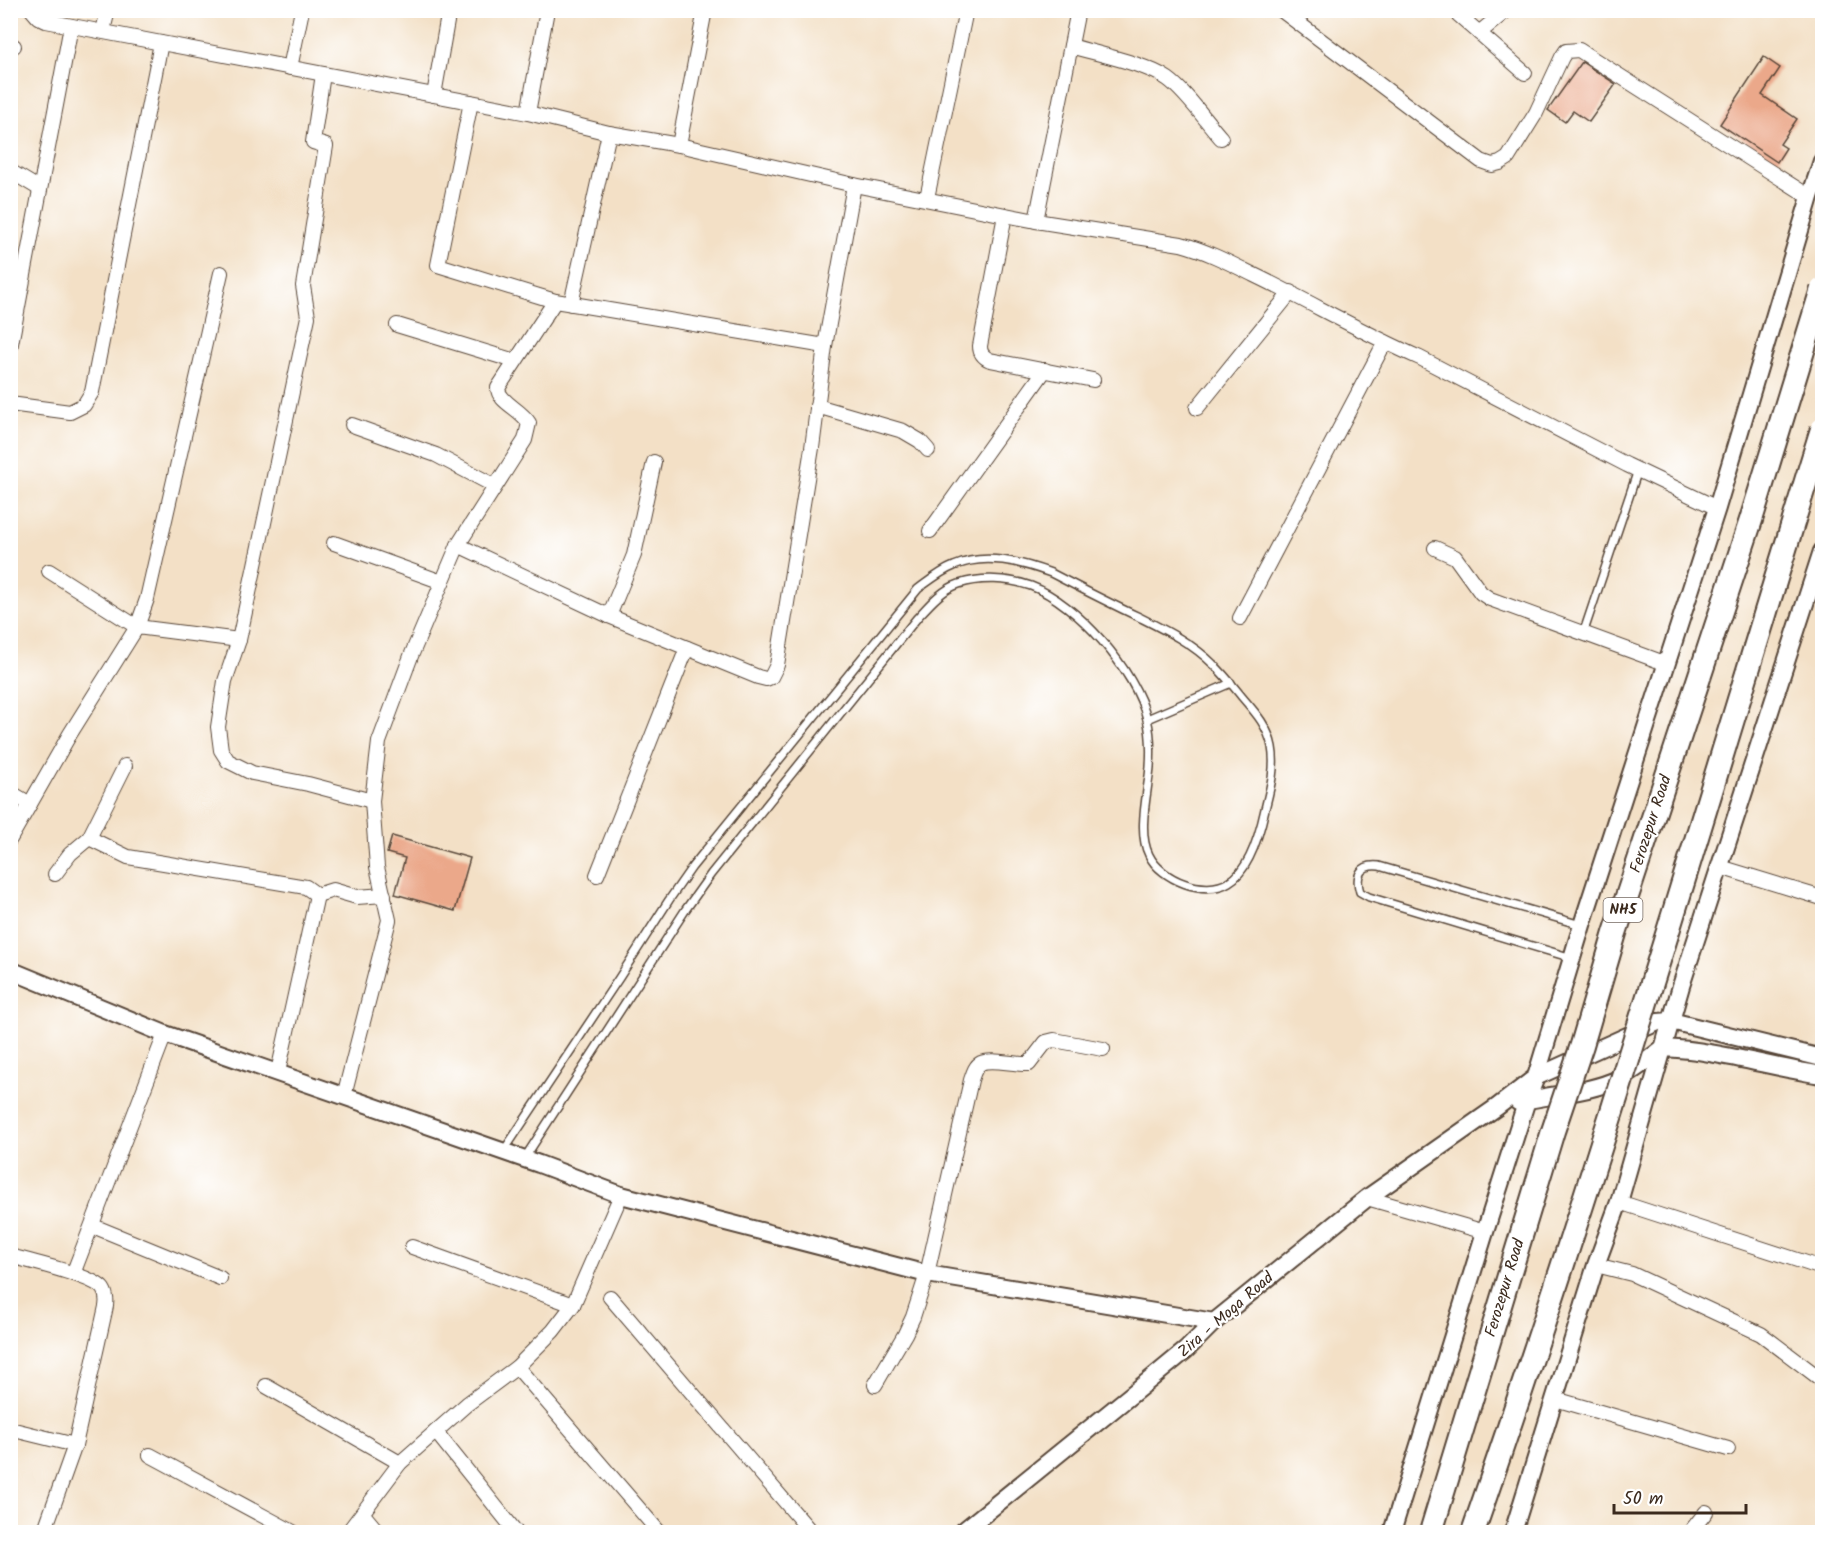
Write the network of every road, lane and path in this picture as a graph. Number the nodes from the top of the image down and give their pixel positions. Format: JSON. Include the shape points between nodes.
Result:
{"nodes":[{"id":1,"x":32,"y":10,"type":"edge"},
{"id":2,"x":108,"y":10,"type":"edge"},
{"id":3,"x":302,"y":10,"type":"edge"},
{"id":4,"x":449,"y":10,"type":"edge"},
{"id":5,"x":547,"y":10,"type":"edge"},
{"id":6,"x":705,"y":10,"type":"edge"},
{"id":7,"x":966,"y":10,"type":"edge"},
{"id":8,"x":1078,"y":10,"type":"edge"},
{"id":9,"x":1281,"y":10,"type":"edge"},
{"id":10,"x":1453,"y":10,"type":"edge"},
{"id":11,"x":1507,"y":10,"type":"edge"},
{"id":12,"x":71,"y":26,"type":"junction"},
{"id":13,"x":103,"y":31,"type":"junction"},
{"id":14,"x":1479,"y":33,"type":"junction"},
{"id":15,"x":161,"y":43,"type":"junction"},
{"id":16,"x":1071,"y":46,"type":"junction"},
{"id":17,"x":290,"y":68,"type":"junction"},
{"id":18,"x":1525,"y":73,"type":"dead end"},
{"id":19,"x":322,"y":74,"type":"junction"},
{"id":20,"x":434,"y":95,"type":"junction"},
{"id":21,"x":471,"y":102,"type":"junction"},
{"id":22,"x":528,"y":113,"type":"junction"},
{"id":23,"x":609,"y":133,"type":"junction"},
{"id":24,"x":1221,"y":138,"type":"dead end"},
{"id":25,"x":679,"y":145,"type":"junction"},
{"id":26,"x":1822,"y":161,"type":"edge"},
{"id":27,"x":10,"y":171,"type":"edge"},
{"id":28,"x":854,"y":185,"type":"junction"},
{"id":29,"x":40,"y":189,"type":"junction"},
{"id":30,"x":1810,"y":197,"type":"junction"},
{"id":31,"x":927,"y":198,"type":"junction"},
{"id":32,"x":1005,"y":214,"type":"junction"},
{"id":33,"x":1036,"y":221,"type":"junction"},
{"id":34,"x":221,"y":273,"type":"dead end"},
{"id":35,"x":1822,"y":289,"type":"edge"},
{"id":36,"x":1291,"y":292,"type":"junction"},
{"id":37,"x":555,"y":301,"type":"junction"},
{"id":38,"x":15,"y":302,"type":"edge"},
{"id":39,"x":571,"y":304,"type":"junction"},
{"id":40,"x":397,"y":325,"type":"dead end"},
{"id":41,"x":1385,"y":342,"type":"junction"},
{"id":42,"x":825,"y":345,"type":"junction"},
{"id":43,"x":10,"y":348,"type":"edge"},
{"id":44,"x":515,"y":361,"type":"junction"},
{"id":45,"x":1045,"y":370,"type":"junction"},
{"id":46,"x":1093,"y":380,"type":"dead end"},
{"id":47,"x":10,"y":404,"type":"edge"},
{"id":48,"x":817,"y":406,"type":"junction"},
{"id":49,"x":1197,"y":408,"type":"dead end"},
{"id":50,"x":352,"y":425,"type":"dead end"},
{"id":51,"x":1822,"y":429,"type":"edge"},
{"id":52,"x":928,"y":450,"type":"dead end"},
{"id":53,"x":654,"y":462,"type":"dead end"},
{"id":54,"x":1638,"y":470,"type":"junction"},
{"id":55,"x":495,"y":486,"type":"junction"},
{"id":56,"x":1717,"y":508,"type":"junction"},
{"id":57,"x":930,"y":531,"type":"dead end"},
{"id":58,"x":334,"y":543,"type":"dead end"},
{"id":59,"x":458,"y":545,"type":"junction"},
{"id":60,"x":1435,"y":548,"type":"dead end"},
{"id":61,"x":1822,"y":551,"type":"edge"},
{"id":62,"x":49,"y":571,"type":"dead end"},
{"id":63,"x":442,"y":582,"type":"junction"},
{"id":64,"x":609,"y":616,"type":"junction"},
{"id":65,"x":1240,"y":618,"type":"dead end"},
{"id":66,"x":137,"y":627,"type":"junction"},
{"id":67,"x":1583,"y":634,"type":"junction"},
{"id":68,"x":239,"y":640,"type":"junction"},
{"id":69,"x":687,"y":648,"type":"junction"},
{"id":70,"x":1667,"y":664,"type":"junction"},
{"id":71,"x":1231,"y":684,"type":"junction"},
{"id":72,"x":1148,"y":719,"type":"junction"},
{"id":73,"x":125,"y":766,"type":"dead end"},
{"id":74,"x":10,"y":792,"type":"edge"},
{"id":75,"x":372,"y":801,"type":"junction"},
{"id":76,"x":30,"y":804,"type":"junction"},
{"id":77,"x":89,"y":838,"type":"junction"},
{"id":78,"x":10,"y":839,"type":"edge"},
{"id":79,"x":1720,"y":867,"type":"junction"},
{"id":80,"x":55,"y":874,"type":"dead end"},
{"id":81,"x":597,"y":875,"type":"dead end"},
{"id":82,"x":317,"y":895,"type":"junction"},
{"id":83,"x":384,"y":895,"type":"junction"},
{"id":84,"x":1822,"y":898,"type":"edge"},
{"id":85,"x":1582,"y":925,"type":"junction"},
{"id":86,"x":1572,"y":958,"type":"junction"},
{"id":87,"x":12,"y":974,"type":"edge"},
{"id":88,"x":1671,"y":1021,"type":"junction"},
{"id":89,"x":165,"y":1034,"type":"junction"},
{"id":90,"x":1103,"y":1048,"type":"dead end"},
{"id":91,"x":1663,"y":1048,"type":"junction"},
{"id":92,"x":1822,"y":1058,"type":"edge"},
{"id":93,"x":278,"y":1072,"type":"junction"},
{"id":94,"x":1822,"y":1076,"type":"edge"},
{"id":95,"x":1536,"y":1077,"type":"junction"},
{"id":96,"x":344,"y":1096,"type":"junction"},
{"id":97,"x":1527,"y":1100,"type":"junction"},
{"id":98,"x":1497,"y":1107,"type":"junction"},
{"id":99,"x":503,"y":1152,"type":"junction"},
{"id":100,"x":524,"y":1159,"type":"junction"},
{"id":101,"x":621,"y":1195,"type":"junction"},
{"id":102,"x":1367,"y":1198,"type":"junction"},
{"id":103,"x":1619,"y":1202,"type":"junction"},
{"id":104,"x":93,"y":1226,"type":"junction"},
{"id":105,"x":1485,"y":1232,"type":"junction"},
{"id":106,"x":412,"y":1247,"type":"dead end"},
{"id":107,"x":10,"y":1256,"type":"edge"},
{"id":108,"x":1596,"y":1265,"type":"junction"},
{"id":109,"x":1822,"y":1268,"type":"edge"},
{"id":110,"x":73,"y":1274,"type":"junction"},
{"id":111,"x":927,"y":1274,"type":"junction"},
{"id":112,"x":220,"y":1278,"type":"dead end"},
{"id":113,"x":610,"y":1298,"type":"dead end"},
{"id":114,"x":573,"y":1305,"type":"junction"},
{"id":115,"x":1214,"y":1322,"type":"junction"},
{"id":116,"x":518,"y":1367,"type":"junction"},
{"id":117,"x":1822,"y":1380,"type":"edge"},
{"id":118,"x":875,"y":1385,"type":"dead end"},
{"id":119,"x":266,"y":1386,"type":"dead end"},
{"id":120,"x":1555,"y":1399,"type":"junction"},
{"id":121,"x":10,"y":1429,"type":"edge"},
{"id":122,"x":436,"y":1432,"type":"junction"},
{"id":123,"x":75,"y":1445,"type":"junction"},
{"id":124,"x":1728,"y":1449,"type":"dead end"},
{"id":125,"x":150,"y":1455,"type":"dead end"},
{"id":126,"x":400,"y":1463,"type":"junction"},
{"id":127,"x":1706,"y":1512,"type":"dead end"},
{"id":128,"x":363,"y":1514,"type":"junction"},
{"id":129,"x":44,"y":1533,"type":"edge"},
{"id":130,"x":293,"y":1533,"type":"edge"},
{"id":131,"x":348,"y":1533,"type":"edge"},
{"id":132,"x":378,"y":1533,"type":"edge"},
{"id":133,"x":516,"y":1533,"type":"edge"},
{"id":134,"x":659,"y":1533,"type":"edge"},
{"id":135,"x":811,"y":1533,"type":"edge"},
{"id":136,"x":962,"y":1533,"type":"edge"},
{"id":137,"x":1392,"y":1533,"type":"edge"},
{"id":138,"x":1431,"y":1533,"type":"edge"},
{"id":139,"x":1473,"y":1533,"type":"edge"},
{"id":140,"x":1513,"y":1533,"type":"edge"},
{"id":141,"x":1690,"y":1533,"type":"edge"}],
"edges":[{"from":1,"to":12,"type":"street","via":[[46,21]]},
{"from":2,"to":13,"type":"street"},
{"from":3,"to":17,"type":"street"},
{"from":4,"to":20,"type":"street"},
{"from":5,"to":22,"type":"street"},
{"from":6,"to":25,"type":"street"},
{"from":7,"to":31,"type":"street"},
{"from":8,"to":16,"type":"street"},
{"from":9,"to":30,"type":"street","via":[[1480,161],[1492,165],[1508,158],[1536,112],[1562,57],[1566,51],[1579,50]]},
{"from":10,"to":14,"type":"street"},
{"from":11,"to":14,"type":"street"},
{"from":12,"to":13,"type":"street"},
{"from":12,"to":29,"type":"street"},
{"from":13,"to":15,"type":"street"},
{"from":14,"to":18,"type":"street"},
{"from":15,"to":17,"type":"street"},
{"from":15,"to":47,"type":"street","via":[[92,392],[84,405],[70,412]]},
{"from":16,"to":24,"type":"street","via":[[1168,79]]},
{"from":16,"to":33,"type":"street"},
{"from":17,"to":19,"type":"street"},
{"from":19,"to":20,"type":"street"},
{"from":19,"to":68,"type":"street","via":[[313,142],[326,146],[303,286],[308,317]]},
{"from":20,"to":21,"type":"street"},
{"from":21,"to":22,"type":"street"},
{"from":21,"to":37,"type":"street","via":[[438,265]]},
{"from":22,"to":23,"type":"street"},
{"from":23,"to":25,"type":"street"},
{"from":23,"to":39,"type":"street"},
{"from":25,"to":28,"type":"street"},
{"from":26,"to":30,"type":"street"},
{"from":27,"to":29,"type":"street"},
{"from":28,"to":31,"type":"street"},
{"from":28,"to":42,"type":"street"},
{"from":29,"to":38,"type":"street"},
{"from":30,"to":56,"type":"street"},
{"from":31,"to":32,"type":"street"},
{"from":32,"to":33,"type":"street"},
{"from":32,"to":45,"type":"street","via":[[980,351],[990,360]]},
{"from":33,"to":36,"type":"street","via":[[1198,248]]},
{"from":34,"to":66,"type":"street","via":[[147,599]]},
{"from":35,"to":138,"type":"highway","name":"Ferozepur Road","number":"NH5","bridge":true,"via":[[1553,1131]]},
{"from":36,"to":41,"type":"street"},
{"from":36,"to":49,"type":"street"},
{"from":37,"to":39,"type":"street"},
{"from":37,"to":44,"type":"street"},
{"from":38,"to":43,"type":"street"},
{"from":39,"to":42,"type":"street"},
{"from":40,"to":44,"type":"street"},
{"from":41,"to":54,"type":"street"},
{"from":41,"to":65,"type":"street"},
{"from":42,"to":48,"type":"street"},
{"from":44,"to":55,"type":"street","via":[[500,383],[498,394],[524,415],[528,431]]},
{"from":45,"to":46,"type":"street"},
{"from":45,"to":57,"type":"street"},
{"from":48,"to":52,"type":"street","via":[[903,431]]},
{"from":48,"to":69,"type":"street","via":[[775,672],[765,679]]},
{"from":50,"to":55,"type":"street","via":[[436,454]]},
{"from":51,"to":139,"type":"highway","bridge":true,"via":[[1587,1193]]},
{"from":53,"to":64,"type":"street","via":[[634,555]]},
{"from":54,"to":56,"type":"street"},
{"from":54,"to":67,"type":"lane"},
{"from":55,"to":59,"type":"street"},
{"from":56,"to":70,"type":"street"},
{"from":58,"to":63,"type":"street"},
{"from":59,"to":63,"type":"street"},
{"from":59,"to":64,"type":"street"},
{"from":60,"to":67,"type":"street","via":[[1455,557],[1481,593],[1490,599]]},
{"from":61,"to":79,"type":"street"},
{"from":62,"to":66,"type":"street"},
{"from":63,"to":75,"type":"street","via":[[379,742]]},
{"from":64,"to":69,"type":"street"},
{"from":66,"to":68,"type":"street"},
{"from":66,"to":76,"type":"street"},
{"from":67,"to":70,"type":"street"},
{"from":68,"to":75,"type":"street","via":[[225,681],[218,727],[221,750],[228,761],[252,773]]},
{"from":69,"to":81,"type":"street"},
{"from":70,"to":85,"type":"street"},
{"from":71,"to":72,"type":"lane"},
{"from":71,"to":72,"type":"lane","via":[[1263,722],[1274,762],[1255,844],[1244,868],[1225,885],[1190,885],[1171,877],[1148,854],[1144,823],[1150,765]]},
{"from":71,"to":99,"type":"lane","via":[[1213,663],[1176,636],[1051,573],[994,559],[955,566],[935,577],[918,589],[692,867]]},
{"from":72,"to":100,"type":"lane","via":[[1133,683],[1104,643],[1049,595],[1017,582],[992,580],[975,580],[947,589],[917,618],[711,874]]},
{"from":73,"to":77,"type":"street"},
{"from":74,"to":76,"type":"street"},
{"from":75,"to":83,"type":"street"},
{"from":76,"to":78,"type":"street"},
{"from":77,"to":80,"type":"street"},
{"from":77,"to":82,"type":"street","via":[[128,857],[306,887]]},
{"from":79,"to":84,"type":"street"},
{"from":79,"to":88,"type":"street"},
{"from":82,"to":83,"type":"street","via":[[333,890],[357,897]]},
{"from":82,"to":93,"type":"street"},
{"from":83,"to":96,"type":"street","via":[[389,920]]},
{"from":85,"to":86,"type":"street"},
{"from":85,"to":86,"type":"lane","via":[[1379,866],[1365,867],[1358,878],[1360,892],[1369,897]]},
{"from":86,"to":95,"type":"street"},
{"from":87,"to":89,"type":"street"},
{"from":88,"to":91,"type":"street"},
{"from":88,"to":92,"type":"street"},
{"from":88,"to":95,"type":"street","name":"Zira - Moga Road","via":[[1641,1028]]},
{"from":89,"to":93,"type":"street"},
{"from":89,"to":104,"type":"street"},
{"from":90,"to":111,"type":"street","via":[[1054,1040],[1046,1042],[1029,1064],[988,1061],[975,1069]]},
{"from":91,"to":94,"type":"street","via":[[1717,1053]]},
{"from":91,"to":97,"type":"street","name":"Zira - Moga Road","via":[[1619,1079]]},
{"from":91,"to":103,"type":"street"},
{"from":93,"to":96,"type":"street"},
{"from":95,"to":97,"type":"street"},
{"from":95,"to":98,"type":"street","name":"Zira - Moga Road"},
{"from":96,"to":99,"type":"street"},
{"from":97,"to":98,"type":"street","name":"Zira - Moga Road"},
{"from":97,"to":105,"type":"street"},
{"from":98,"to":102,"type":"street","name":"Zira - Moga Road"},
{"from":99,"to":100,"type":"street"},
{"from":100,"to":101,"type":"street"},
{"from":101,"to":111,"type":"street"},
{"from":101,"to":114,"type":"street"},
{"from":102,"to":105,"type":"street"},
{"from":102,"to":115,"type":"street","name":"Zira - Moga Road"},
{"from":103,"to":108,"type":"street"},
{"from":103,"to":109,"type":"street"},
{"from":104,"to":110,"type":"street"},
{"from":104,"to":112,"type":"street"},
{"from":105,"to":137,"type":"street"},
{"from":106,"to":114,"type":"street"},
{"from":107,"to":110,"type":"street"},
{"from":108,"to":117,"type":"street","via":[[1632,1274],[1761,1334]]},
{"from":108,"to":120,"type":"street"},
{"from":110,"to":123,"type":"street","via":[[98,1284],[106,1304]]},
{"from":111,"to":115,"type":"street"},
{"from":111,"to":118,"type":"street","via":[[909,1326]]},
{"from":113,"to":135,"type":"street"},
{"from":114,"to":116,"type":"street"},
{"from":115,"to":136,"type":"street","name":"Zira - Moga Road","via":[[1186,1350]]},
{"from":116,"to":122,"type":"street"},
{"from":116,"to":134,"type":"street"},
{"from":119,"to":126,"type":"street"},
{"from":120,"to":124,"type":"street"},
{"from":120,"to":140,"type":"street"},
{"from":121,"to":123,"type":"street"},
{"from":122,"to":126,"type":"street"},
{"from":122,"to":133,"type":"street"},
{"from":123,"to":129,"type":"street"},
{"from":125,"to":130,"type":"street"},
{"from":126,"to":128,"type":"street"},
{"from":127,"to":141,"type":"street"},
{"from":128,"to":131,"type":"street"},
{"from":128,"to":132,"type":"street"}]}
